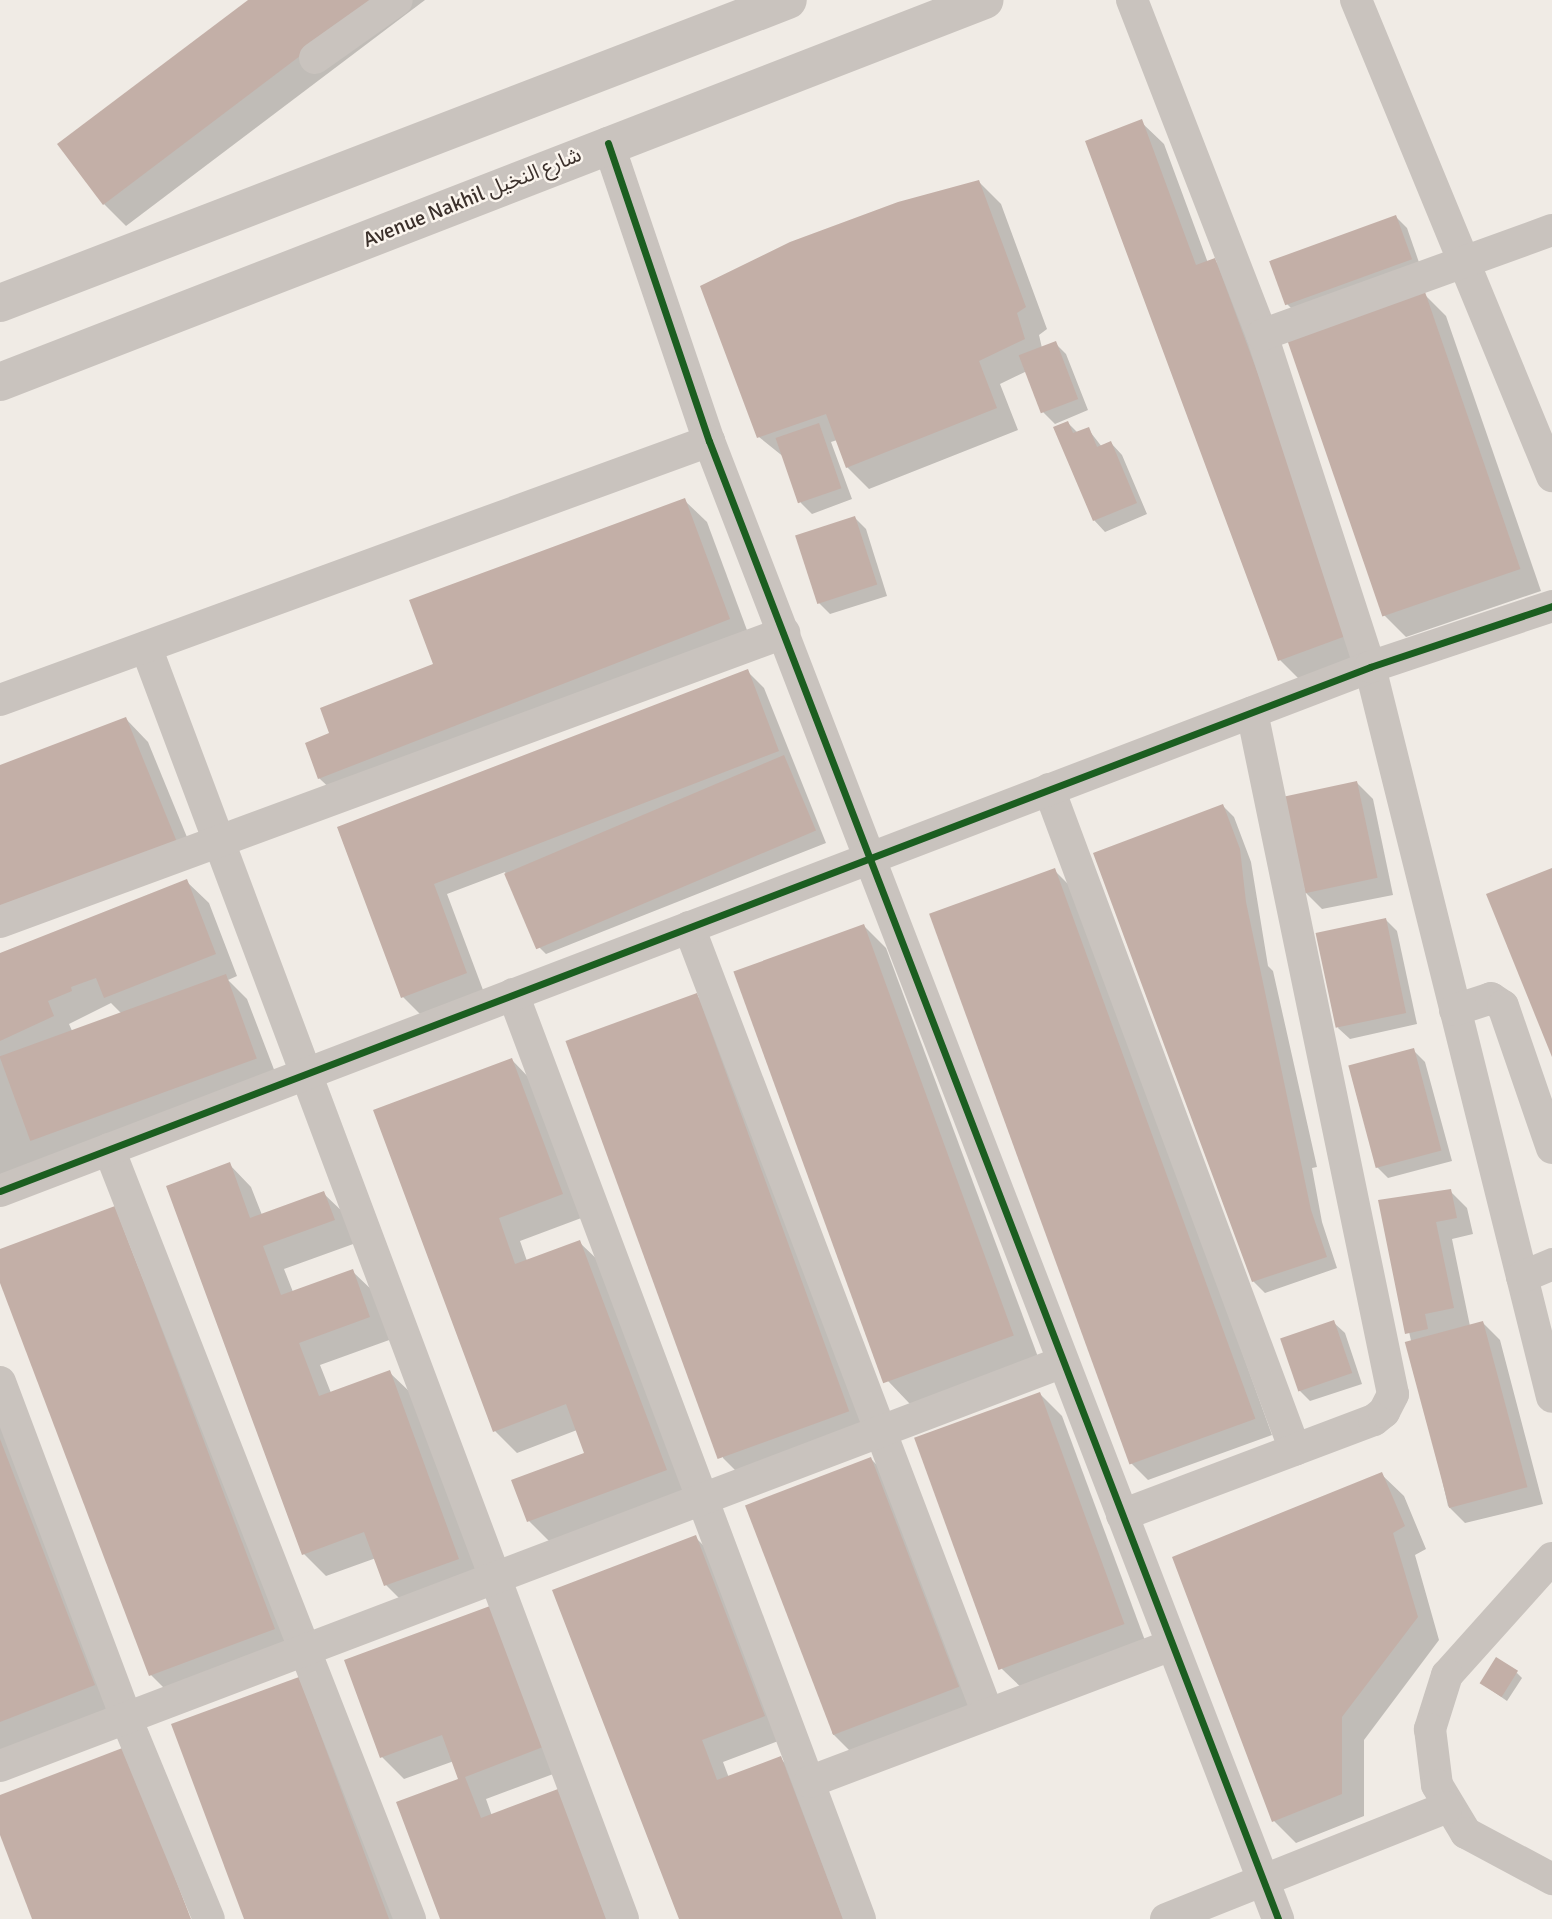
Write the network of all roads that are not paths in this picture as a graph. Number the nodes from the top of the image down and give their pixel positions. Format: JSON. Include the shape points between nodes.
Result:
{"nodes":[{"id":1,"x":397,"y":0,"type":"edge"},
{"id":2,"x":788,"y":0,"type":"edge"},
{"id":3,"x":985,"y":0,"type":"edge"},
{"id":4,"x":1132,"y":0,"type":"edge"},
{"id":5,"x":1356,"y":0,"type":"edge"},
{"id":6,"x":315,"y":58,"type":"dead end"},
{"id":7,"x":608,"y":143,"type":"junction"},
{"id":8,"x":1552,"y":230,"type":"edge"},
{"id":9,"x":1463,"y":263,"type":"junction"},
{"id":10,"x":0,"y":303,"type":"edge"},
{"id":11,"x":1262,"y":335,"type":"junction"},
{"id":12,"x":0,"y":382,"type":"edge"},
{"id":13,"x":709,"y":441,"type":"junction"},
{"id":14,"x":1552,"y":476,"type":"edge"},
{"id":15,"x":1552,"y":606,"type":"edge"},
{"id":16,"x":784,"y":633,"type":"junction"},
{"id":17,"x":146,"y":647,"type":"junction"},
{"id":18,"x":1370,"y":667,"type":"junction"},
{"id":19,"x":0,"y":700,"type":"edge"},
{"id":20,"x":1252,"y":712,"type":"junction"},
{"id":21,"x":1049,"y":789,"type":"junction"},
{"id":22,"x":223,"y":842,"type":"junction"},
{"id":23,"x":870,"y":858,"type":"junction"},
{"id":24,"x":0,"y":922,"type":"edge"},
{"id":25,"x":689,"y":927,"type":"junction"},
{"id":26,"x":513,"y":995,"type":"junction"},
{"id":27,"x":1455,"y":1010,"type":"junction"},
{"id":28,"x":304,"y":1074,"type":"junction"},
{"id":29,"x":1552,"y":1148,"type":"edge"},
{"id":30,"x":109,"y":1149,"type":"junction"},
{"id":31,"x":0,"y":1191,"type":"edge"},
{"id":32,"x":1552,"y":1264,"type":"edge"},
{"id":33,"x":1522,"y":1277,"type":"junction"},
{"id":34,"x":1063,"y":1362,"type":"junction"},
{"id":35,"x":0,"y":1382,"type":"edge"},
{"id":36,"x":1552,"y":1397,"type":"edge"},
{"id":37,"x":880,"y":1431,"type":"junction"},
{"id":38,"x":1295,"y":1450,"type":"junction"},
{"id":39,"x":702,"y":1499,"type":"junction"},
{"id":40,"x":1122,"y":1515,"type":"junction"},
{"id":41,"x":1552,"y":1558,"type":"edge"},
{"id":42,"x":495,"y":1577,"type":"junction"},
{"id":43,"x":1172,"y":1645,"type":"junction"},
{"id":44,"x":305,"y":1650,"type":"junction"},
{"id":45,"x":988,"y":1714,"type":"junction"},
{"id":46,"x":126,"y":1718,"type":"junction"},
{"id":47,"x":0,"y":1766,"type":"edge"},
{"id":48,"x":809,"y":1782,"type":"junction"},
{"id":49,"x":1447,"y":1807,"type":"junction"},
{"id":50,"x":1552,"y":1879,"type":"edge"},
{"id":51,"x":1263,"y":1881,"type":"junction"},
{"id":52,"x":209,"y":1919,"type":"edge"},
{"id":53,"x":410,"y":1919,"type":"edge"},
{"id":54,"x":623,"y":1919,"type":"edge"},
{"id":55,"x":860,"y":1919,"type":"edge"},
{"id":56,"x":1166,"y":1919,"type":"edge"},
{"id":57,"x":1278,"y":1919,"type":"edge"}],
"edges":[{"from":1,"to":6,"type":"street"},
{"from":2,"to":10,"type":"street"},
{"from":3,"to":7,"type":"street","name":"Avenue Nakhil شارع النخيل"},
{"from":4,"to":11,"type":"street"},
{"from":5,"to":9,"type":"street"},
{"from":7,"to":12,"type":"street","name":"Avenue Nakhil شارع النخيل"},
{"from":7,"to":13,"type":"street"},
{"from":8,"to":9,"type":"street"},
{"from":9,"to":11,"type":"street"},
{"from":9,"to":14,"type":"street"},
{"from":11,"to":18,"type":"street"},
{"from":13,"to":16,"type":"street"},
{"from":13,"to":17,"type":"street"},
{"from":15,"to":18,"type":"street"},
{"from":16,"to":22,"type":"street"},
{"from":16,"to":23,"type":"street"},
{"from":17,"to":19,"type":"street"},
{"from":17,"to":22,"type":"street"},
{"from":18,"to":20,"type":"street"},
{"from":18,"to":27,"type":"street"},
{"from":20,"to":21,"type":"street"},
{"from":20,"to":38,"type":"street","via":[[1393,1394],[1374,1420]]},
{"from":21,"to":23,"type":"street"},
{"from":21,"to":38,"type":"street"},
{"from":22,"to":24,"type":"street"},
{"from":22,"to":28,"type":"street"},
{"from":23,"to":25,"type":"street"},
{"from":23,"to":34,"type":"street"},
{"from":25,"to":26,"type":"street"},
{"from":25,"to":37,"type":"street"},
{"from":26,"to":28,"type":"street"},
{"from":26,"to":39,"type":"street"},
{"from":27,"to":29,"type":"street","via":[[1491,998],[1503,1006]]},
{"from":27,"to":33,"type":"street"},
{"from":28,"to":30,"type":"street"},
{"from":28,"to":42,"type":"street"},
{"from":30,"to":31,"type":"street"},
{"from":30,"to":44,"type":"street"},
{"from":32,"to":33,"type":"street"},
{"from":33,"to":36,"type":"street"},
{"from":34,"to":37,"type":"street"},
{"from":34,"to":40,"type":"street"},
{"from":35,"to":46,"type":"street"},
{"from":37,"to":39,"type":"street"},
{"from":37,"to":45,"type":"street"},
{"from":38,"to":40,"type":"street"},
{"from":39,"to":42,"type":"street"},
{"from":39,"to":48,"type":"street"},
{"from":40,"to":43,"type":"street"},
{"from":41,"to":49,"type":"street","via":[[1464,1652],[1439,1692],[1430,1729],[1430,1758]]},
{"from":42,"to":44,"type":"street"},
{"from":42,"to":54,"type":"street"},
{"from":43,"to":45,"type":"street"},
{"from":43,"to":51,"type":"street"},
{"from":44,"to":46,"type":"street"},
{"from":44,"to":53,"type":"street"},
{"from":45,"to":48,"type":"street"},
{"from":46,"to":47,"type":"street"},
{"from":46,"to":52,"type":"street"},
{"from":48,"to":55,"type":"street"},
{"from":49,"to":50,"type":"street","via":[[1466,1833]]},
{"from":49,"to":51,"type":"street"},
{"from":51,"to":56,"type":"street"},
{"from":51,"to":57,"type":"street"}]}
